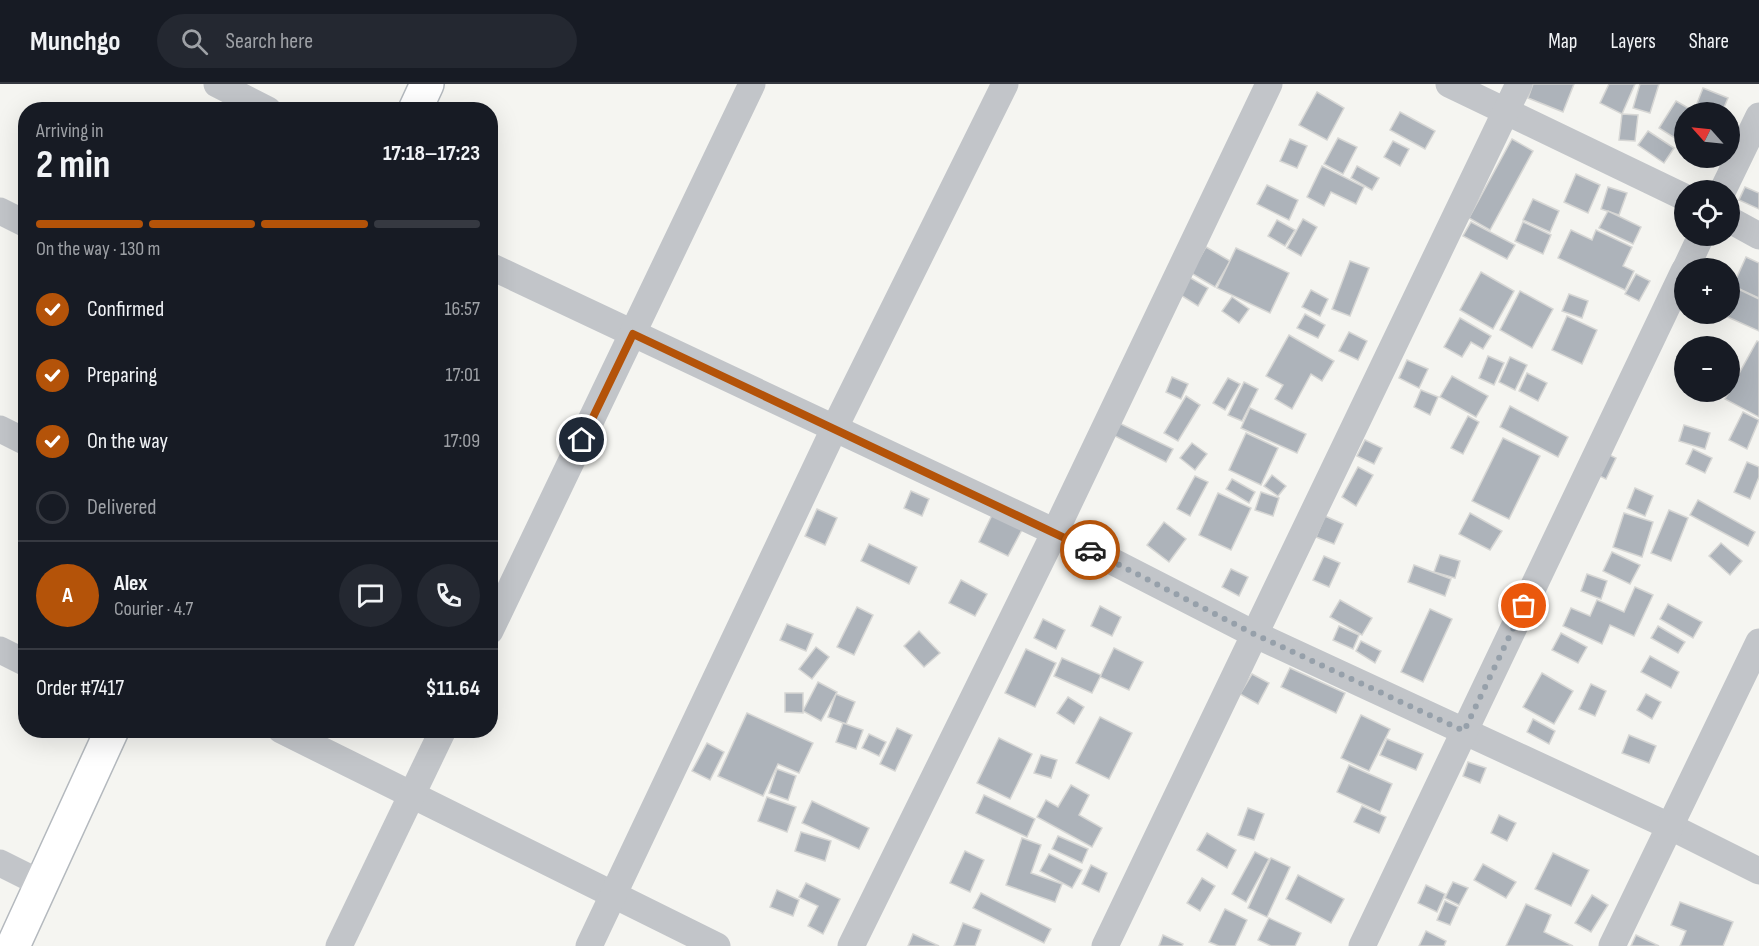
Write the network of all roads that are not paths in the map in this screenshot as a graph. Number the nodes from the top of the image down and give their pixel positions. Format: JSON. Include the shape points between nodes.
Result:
{"nodes":[{"id":1,"x":217,"y":84,"type":"edge"},
{"id":2,"x":427,"y":84,"type":"edge"},
{"id":3,"x":752,"y":84,"type":"edge"},
{"id":4,"x":1005,"y":84,"type":"edge"},
{"id":5,"x":1269,"y":84,"type":"edge"},
{"id":6,"x":1449,"y":84,"type":"edge"},
{"id":7,"x":1519,"y":84,"type":"edge"},
{"id":8,"x":252,"y":102,"type":"edge"},
{"id":9,"x":419,"y":102,"type":"edge"},
{"id":10,"x":1506,"y":110,"type":"junction"},
{"id":11,"x":1759,"y":116,"type":"edge"},
{"id":12,"x":1728,"y":180,"type":"edge"},
{"id":13,"x":1674,"y":192,"type":"edge"},
{"id":14,"x":0,"y":211,"type":"edge"},
{"id":15,"x":18,"y":220,"type":"edge"},
{"id":16,"x":1740,"y":226,"type":"edge"},
{"id":17,"x":1759,"y":236,"type":"edge"},
{"id":18,"x":498,"y":270,"type":"edge"},
{"id":19,"x":1674,"y":293,"type":"edge"},
{"id":20,"x":633,"y":334,"type":"junction"},
{"id":21,"x":835,"y":427,"type":"junction"},
{"id":22,"x":0,"y":429,"type":"edge"},
{"id":23,"x":18,"y":438,"type":"edge"},
{"id":24,"x":1055,"y":532,"type":"junction"},
{"id":25,"x":498,"y":614,"type":"edge"},
{"id":26,"x":1254,"y":634,"type":"junction"},
{"id":27,"x":1759,"y":642,"type":"edge"},
{"id":28,"x":0,"y":650,"type":"edge"},
{"id":29,"x":18,"y":659,"type":"edge"},
{"id":30,"x":1464,"y":731,"type":"junction"},
{"id":31,"x":108,"y":738,"type":"edge"},
{"id":32,"x":297,"y":738,"type":"edge"},
{"id":33,"x":439,"y":738,"type":"edge"},
{"id":34,"x":412,"y":796,"type":"junction"},
{"id":35,"x":1669,"y":826,"type":"junction"},
{"id":36,"x":0,"y":863,"type":"edge"},
{"id":37,"x":1759,"y":871,"type":"edge"},
{"id":38,"x":42,"y":884,"type":"junction"},
{"id":39,"x":612,"y":895,"type":"junction"},
{"id":40,"x":14,"y":946,"type":"edge"},
{"id":41,"x":339,"y":946,"type":"edge"},
{"id":42,"x":589,"y":946,"type":"edge"},
{"id":43,"x":717,"y":946,"type":"edge"},
{"id":44,"x":851,"y":946,"type":"edge"},
{"id":45,"x":1105,"y":946,"type":"edge"},
{"id":46,"x":1362,"y":946,"type":"edge"},
{"id":47,"x":1612,"y":946,"type":"edge"}],
"edges":[{"from":1,"to":8,"type":"street"},
{"from":2,"to":9,"type":"street"},
{"from":3,"to":20,"type":"street"},
{"from":4,"to":21,"type":"street"},
{"from":5,"to":24,"type":"street"},
{"from":6,"to":10,"type":"street"},
{"from":7,"to":10,"type":"street"},
{"from":10,"to":13,"type":"street"},
{"from":10,"to":26,"type":"street"},
{"from":11,"to":12,"type":"street"},
{"from":14,"to":15,"type":"street"},
{"from":16,"to":17,"type":"street"},
{"from":18,"to":20,"type":"street"},
{"from":19,"to":30,"type":"street"},
{"from":20,"to":21,"type":"street"},
{"from":20,"to":25,"type":"street"},
{"from":21,"to":24,"type":"street"},
{"from":21,"to":39,"type":"street"},
{"from":22,"to":23,"type":"street"},
{"from":24,"to":26,"type":"street"},
{"from":24,"to":44,"type":"street"},
{"from":26,"to":30,"type":"street"},
{"from":26,"to":45,"type":"street"},
{"from":27,"to":35,"type":"street"},
{"from":28,"to":29,"type":"street"},
{"from":30,"to":35,"type":"street"},
{"from":30,"to":46,"type":"street"},
{"from":31,"to":38,"type":"street"},
{"from":32,"to":34,"type":"street"},
{"from":33,"to":34,"type":"street"},
{"from":34,"to":39,"type":"street"},
{"from":34,"to":41,"type":"street"},
{"from":35,"to":37,"type":"street"},
{"from":35,"to":47,"type":"street"},
{"from":36,"to":38,"type":"street"},
{"from":38,"to":40,"type":"street"},
{"from":39,"to":42,"type":"street"},
{"from":39,"to":43,"type":"street"}]}
